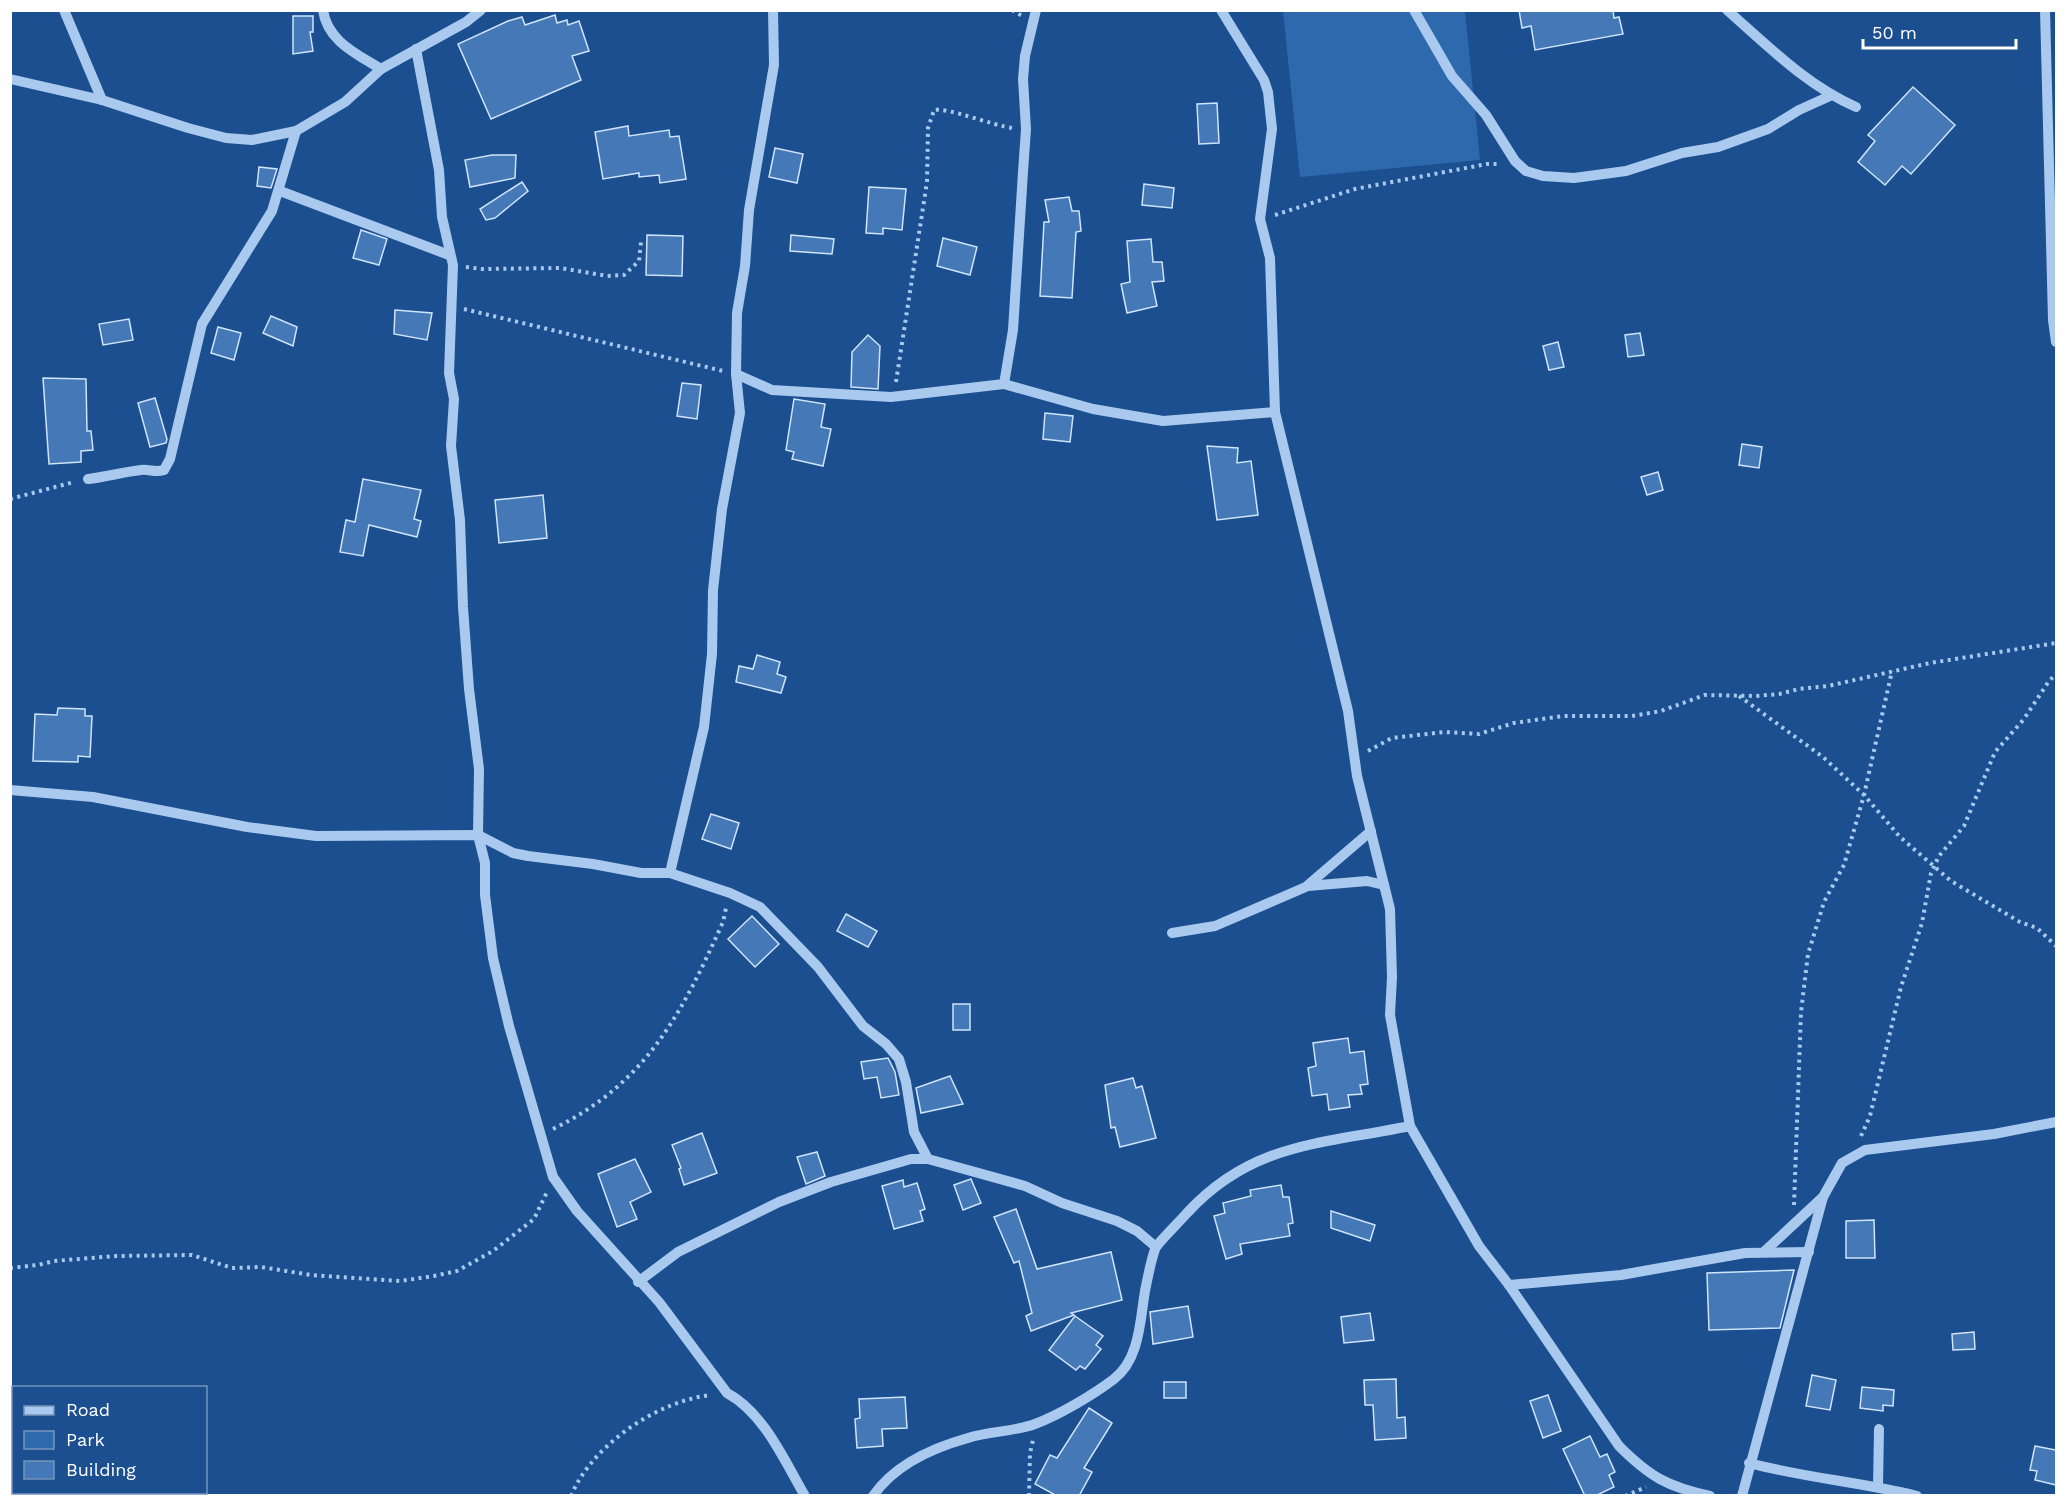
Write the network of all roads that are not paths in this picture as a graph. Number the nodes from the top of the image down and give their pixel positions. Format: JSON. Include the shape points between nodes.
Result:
{"nodes":[{"id":1,"x":64,"y":10,"type":"edge"},
{"id":2,"x":323,"y":10,"type":"edge"},
{"id":3,"x":481,"y":10,"type":"edge"},
{"id":4,"x":773,"y":10,"type":"edge"},
{"id":5,"x":1036,"y":10,"type":"edge"},
{"id":6,"x":1221,"y":10,"type":"edge"},
{"id":7,"x":1414,"y":10,"type":"edge"},
{"id":8,"x":1727,"y":10,"type":"edge"},
{"id":9,"x":2045,"y":10,"type":"edge"},
{"id":10,"x":416,"y":49,"type":"junction"},
{"id":11,"x":2047,"y":59,"type":"junction"},
{"id":12,"x":2056,"y":66,"type":"edge"},
{"id":13,"x":381,"y":69,"type":"junction"},
{"id":14,"x":10,"y":79,"type":"edge"},
{"id":15,"x":1830,"y":96,"type":"junction"},
{"id":16,"x":102,"y":100,"type":"junction"},
{"id":17,"x":1856,"y":108,"type":"dead end"},
{"id":18,"x":296,"y":131,"type":"junction"},
{"id":19,"x":280,"y":191,"type":"junction"},
{"id":20,"x":451,"y":260,"type":"junction"},
{"id":21,"x":2056,"y":342,"type":"edge"},
{"id":22,"x":736,"y":374,"type":"junction"},
{"id":23,"x":1004,"y":384,"type":"junction"},
{"id":24,"x":1275,"y":412,"type":"junction"},
{"id":25,"x":88,"y":479,"type":"road end"},
{"id":26,"x":10,"y":790,"type":"edge"},
{"id":27,"x":1371,"y":831,"type":"junction"},
{"id":28,"x":478,"y":835,"type":"junction"},
{"id":29,"x":670,"y":873,"type":"junction"},
{"id":30,"x":1384,"y":885,"type":"junction"},
{"id":31,"x":1308,"y":886,"type":"junction"},
{"id":32,"x":1172,"y":933,"type":"dead end"},
{"id":33,"x":2056,"y":1122,"type":"edge"},
{"id":34,"x":1410,"y":1126,"type":"junction"},
{"id":35,"x":928,"y":1159,"type":"junction"},
{"id":36,"x":1823,"y":1197,"type":"junction"},
{"id":37,"x":1156,"y":1247,"type":"junction"},
{"id":38,"x":1765,"y":1251,"type":"junction"},
{"id":39,"x":1809,"y":1252,"type":"junction"},
{"id":40,"x":638,"y":1282,"type":"junction"},
{"id":41,"x":1509,"y":1285,"type":"junction"},
{"id":42,"x":1879,"y":1429,"type":"dead end"},
{"id":43,"x":1749,"y":1463,"type":"junction"},
{"id":44,"x":1878,"y":1486,"type":"junction"},
{"id":45,"x":805,"y":1496,"type":"edge"},
{"id":46,"x":873,"y":1496,"type":"edge"},
{"id":47,"x":1710,"y":1496,"type":"edge"},
{"id":48,"x":1742,"y":1496,"type":"edge"},
{"id":49,"x":1917,"y":1496,"type":"edge"}],
"edges":[{"from":1,"to":16,"type":"street"},
{"from":2,"to":13,"type":"street","via":[[325,25],[338,40]]},
{"from":3,"to":10,"type":"street"},
{"from":4,"to":22,"type":"street","via":[[774,65],[749,210],[737,313]]},
{"from":5,"to":23,"type":"street","via":[[1023,79],[1026,129],[1013,330]]},
{"from":6,"to":24,"type":"street","via":[[1268,92],[1272,129],[1260,219],[1270,258]]},
{"from":7,"to":15,"type":"street","via":[[1452,76],[1486,115],[1519,166],[1534,174],[1566,178],[1626,171],[1682,153],[1718,147],[1759,133]]},
{"from":8,"to":15,"type":"street"},
{"from":9,"to":11,"type":"street"},
{"from":10,"to":13,"type":"street"},
{"from":10,"to":20,"type":"street"},
{"from":11,"to":12,"type":"street"},
{"from":11,"to":21,"type":"street"},
{"from":13,"to":18,"type":"street","via":[[345,102]]},
{"from":14,"to":16,"type":"street"},
{"from":15,"to":17,"type":"street"},
{"from":16,"to":18,"type":"street","via":[[226,138],[252,140]]},
{"from":18,"to":19,"type":"street"},
{"from":19,"to":20,"type":"street"},
{"from":19,"to":25,"type":"street","via":[[272,211],[202,324],[170,459],[164,470],[143,469]]},
{"from":20,"to":28,"type":"street","via":[[451,446],[460,520],[469,689],[479,769]]},
{"from":22,"to":23,"type":"street","via":[[772,390],[891,397]]},
{"from":22,"to":29,"type":"street","via":[[740,413],[722,509],[704,727]]},
{"from":23,"to":24,"type":"street","via":[[1093,409],[1163,421]]},
{"from":24,"to":27,"type":"street","via":[[1348,711],[1357,776]]},
{"from":26,"to":28,"type":"street","via":[[93,797],[316,836]]},
{"from":27,"to":30,"type":"street"},
{"from":27,"to":31,"type":"street"},
{"from":28,"to":29,"type":"street","via":[[513,853],[528,856],[641,873]]},
{"from":28,"to":40,"type":"street","via":[[485,863],[493,958],[553,1177],[576,1211]]},
{"from":29,"to":35,"type":"street","via":[[730,893],[760,908],[818,967],[862,1026],[899,1059],[914,1132]]},
{"from":30,"to":31,"type":"street","via":[[1367,880]]},
{"from":30,"to":34,"type":"street","via":[[1392,939],[1390,1015]]},
{"from":31,"to":32,"type":"street","via":[[1215,926]]},
{"from":33,"to":36,"type":"street","via":[[1865,1150],[1842,1163]]},
{"from":34,"to":37,"type":"street","via":[[1278,1152],[1235,1172],[1207,1192]]},
{"from":34,"to":41,"type":"street","via":[[1479,1246]]},
{"from":35,"to":37,"type":"street","via":[[1025,1186],[1117,1221]]},
{"from":35,"to":40,"type":"street","via":[[911,1159],[799,1194],[678,1252]]},
{"from":36,"to":38,"type":"street"},
{"from":36,"to":39,"type":"street"},
{"from":37,"to":46,"type":"street","via":[[1132,1355],[1116,1378],[1037,1424],[968,1438],[914,1459],[894,1472]]},
{"from":38,"to":39,"type":"street"},
{"from":38,"to":41,"type":"street","via":[[1621,1275]]},
{"from":39,"to":43,"type":"street"},
{"from":40,"to":45,"type":"street","via":[[658,1302],[727,1393],[742,1401],[765,1430]]},
{"from":41,"to":47,"type":"street","via":[[1626,1453],[1660,1482]]},
{"from":42,"to":44,"type":"street"},
{"from":43,"to":44,"type":"street","via":[[1792,1474]]},
{"from":43,"to":48,"type":"street"},
{"from":44,"to":49,"type":"street"}]}
